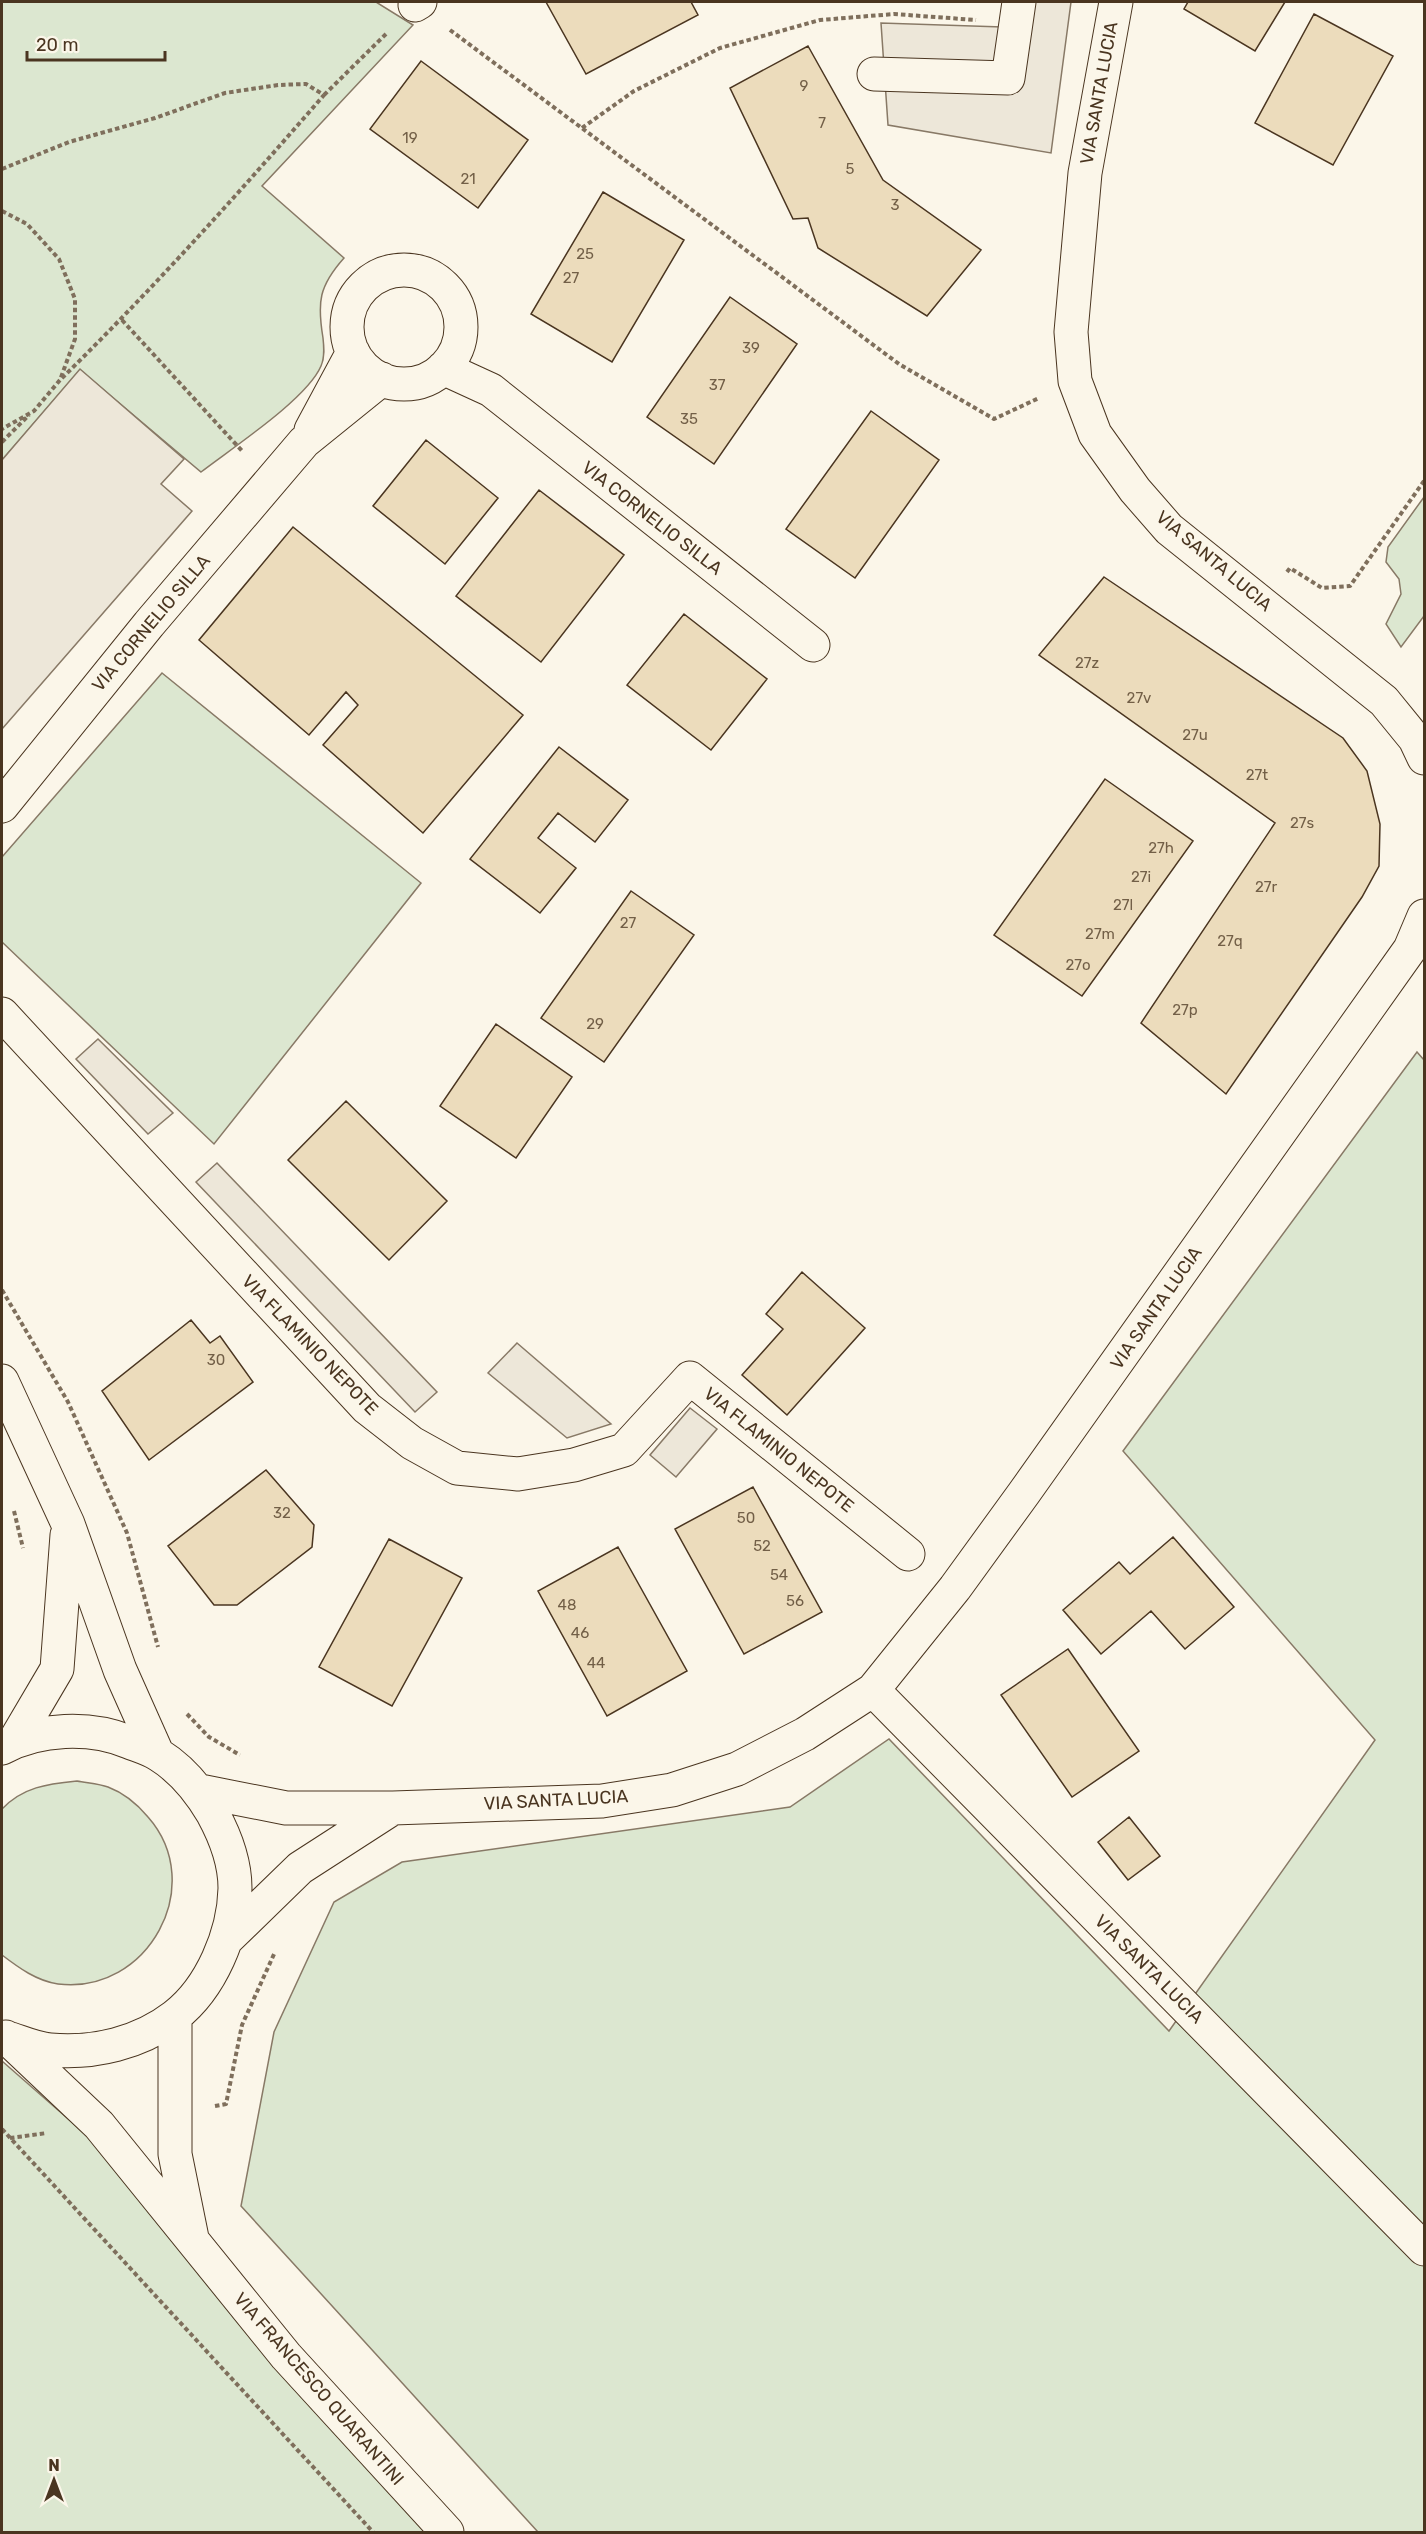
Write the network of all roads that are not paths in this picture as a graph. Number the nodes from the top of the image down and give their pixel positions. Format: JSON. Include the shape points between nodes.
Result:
{"nodes":[{"id":1,"x":1116,"y":2,"type":"edge"},
{"id":2,"x":1017,"y":12,"type":"edge"},
{"id":3,"x":874,"y":75,"type":"dead end"},
{"id":4,"x":353,"y":352,"type":"junction"},
{"id":5,"x":451,"y":354,"type":"junction"},
{"id":6,"x":382,"y":379,"type":"junction"},
{"id":7,"x":304,"y":442,"type":"junction"},
{"id":8,"x":813,"y":645,"type":"dead end"},
{"id":9,"x":1425,"y":758,"type":"edge"},
{"id":10,"x":2,"y":807,"type":"edge"},
{"id":11,"x":1425,"y":916,"type":"edge"},
{"id":12,"x":2,"y":1014,"type":"edge"},
{"id":13,"x":2,"y":1382,"type":"edge"},
{"id":14,"x":68,"y":1524,"type":"junction"},
{"id":15,"x":908,"y":1554,"type":"dead end"},
{"id":16,"x":873,"y":1689,"type":"junction"},
{"id":17,"x":8,"y":1745,"type":"edge"},
{"id":18,"x":157,"y":1753,"type":"junction"},
{"id":19,"x":200,"y":1791,"type":"junction"},
{"id":20,"x":393,"y":1808,"type":"junction"},
{"id":21,"x":228,"y":1938,"type":"junction"},
{"id":22,"x":175,"y":2016,"type":"junction"},
{"id":23,"x":4,"y":2036,"type":"edge"},
{"id":24,"x":193,"y":2242,"type":"junction"},
{"id":25,"x":1425,"y":2249,"type":"edge"},
{"id":26,"x":447,"y":2532,"type":"edge"}],
"edges":[{"from":1,"to":9,"type":"street","name":"VIA SANTA LUCIA","via":[[1085,173],[1071,332],[1076,381],[1095,434],[1169,529],[1384,701]]},
{"from":2,"to":3,"type":"street","via":[[1008,78]]},
{"from":4,"to":5,"type":"street","via":[[347,336],[347,317],[353,300],[372,280],[397,270],[415,271],[432,278],[456,304],[460,322]]},
{"from":4,"to":6,"type":"street","via":[[370,373]]},
{"from":4,"to":7,"type":"street","name":"VIA CORNELIO SILLA"},
{"from":5,"to":6,"type":"street","via":[[430,377],[398,383]]},
{"from":5,"to":8,"type":"street","name":"VIA CORNELIO SILLA"},
{"from":6,"to":7,"type":"street","name":"VIA CORNELIO SILLA"},
{"from":7,"to":10,"type":"street","name":"VIA CORNELIO SILLA"},
{"from":11,"to":16,"type":"street","name":"VIA SANTA LUCIA","via":[[1410,949],[1031,1484],[955,1588]]},
{"from":12,"to":15,"type":"street","name":"VIA FLAMINIO NEPOTE","via":[[367,1408],[412,1443],[457,1468],[518,1474],[574,1465],[624,1450],[690,1378]]},
{"from":13,"to":14,"type":"street"},
{"from":14,"to":17,"type":"street","via":[[57,1669]]},
{"from":14,"to":18,"type":"street","via":[[120,1670]]},
{"from":16,"to":20,"type":"street","name":"VIA SANTA LUCIA","via":[[805,1734],[738,1769],[672,1790],[602,1801]]},
{"from":16,"to":25,"type":"street","name":"VIA SANTA LUCIA"},
{"from":17,"to":18,"type":"street","via":[[62,1731],[111,1735]]},
{"from":18,"to":19,"type":"street"},
{"from":19,"to":20,"type":"street","name":"VIA SANTA LUCIA","via":[[286,1808]]},
{"from":19,"to":21,"type":"street","via":[[225,1837],[235,1887]]},
{"from":20,"to":21,"type":"street","via":[[300,1868]]},
{"from":21,"to":22,"type":"street","via":[[207,1980]]},
{"from":22,"to":23,"type":"street","via":[[137,2039],[93,2050],[48,2050]]},
{"from":22,"to":24,"type":"street","name":"VIA FRANCESCO QUARANTINI","via":[[175,2154]]},
{"from":23,"to":24,"type":"street","name":"VIA FRANCESCO QUARANTINI","via":[[99,2125]]},
{"from":24,"to":26,"type":"street","name":"VIA FRANCESCO QUARANTINI","via":[[286,2356]]}]}
